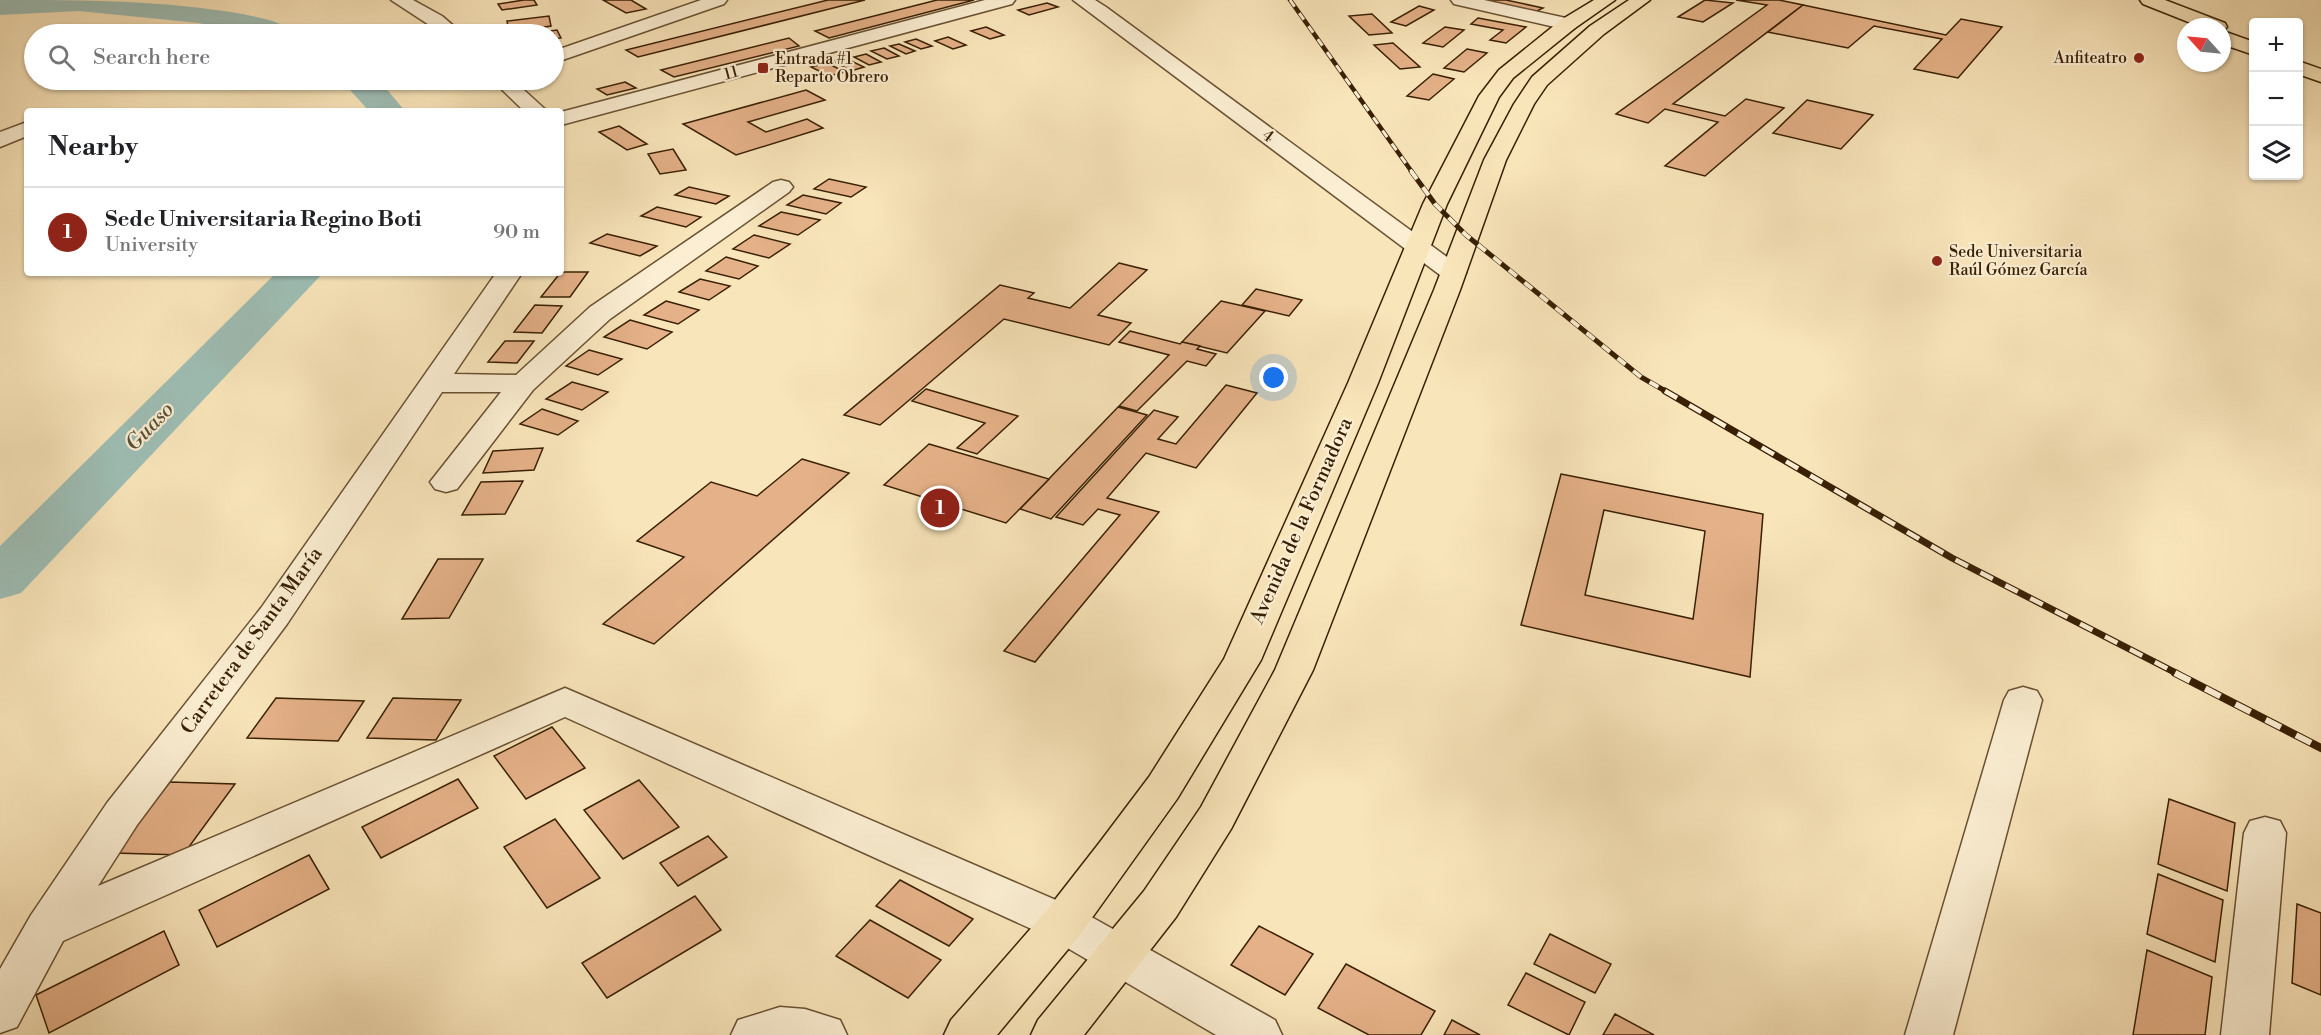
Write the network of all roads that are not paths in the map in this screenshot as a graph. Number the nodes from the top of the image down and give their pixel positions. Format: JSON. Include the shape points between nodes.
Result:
{"nodes":[{"id":1,"x":400,"y":0,"type":"edge"},
{"id":2,"x":656,"y":0,"type":"edge"},
{"id":3,"x":718,"y":0,"type":"edge"},
{"id":4,"x":1006,"y":0,"type":"edge"},
{"id":5,"x":1082,"y":0,"type":"edge"},
{"id":6,"x":1460,"y":0,"type":"edge"},
{"id":7,"x":1606,"y":0,"type":"edge"},
{"id":8,"x":1641,"y":0,"type":"edge"},
{"id":9,"x":2128,"y":0,"type":"edge"},
{"id":10,"x":2149,"y":0,"type":"edge"},
{"id":11,"x":681,"y":14,"type":"junction"},
{"id":12,"x":2195,"y":18,"type":"edge"},
{"id":13,"x":2177,"y":19,"type":"edge"},
{"id":14,"x":440,"y":24,"type":"edge"},
{"id":15,"x":1568,"y":24,"type":"junction"},
{"id":16,"x":2231,"y":32,"type":"edge"},
{"id":17,"x":2249,"y":39,"type":"edge"},
{"id":18,"x":2231,"y":40,"type":"edge"},
{"id":19,"x":2249,"y":47,"type":"edge"},
{"id":20,"x":564,"y":54,"type":"edge"},
{"id":21,"x":2303,"y":60,"type":"edge"},
{"id":22,"x":2321,"y":67,"type":"edge"},
{"id":23,"x":2303,"y":69,"type":"edge"},
{"id":24,"x":2321,"y":76,"type":"edge"},
{"id":25,"x":513,"y":90,"type":"edge"},
{"id":26,"x":533,"y":108,"type":"edge"},
{"id":27,"x":564,"y":118,"type":"edge"},
{"id":28,"x":24,"y":129,"type":"edge"},
{"id":29,"x":0,"y":140,"type":"edge"},
{"id":30,"x":781,"y":187,"type":"dead end"},
{"id":31,"x":1419,"y":248,"type":"junction"},
{"id":32,"x":1453,"y":273,"type":"junction"},
{"id":33,"x":507,"y":276,"type":"edge"},
{"id":34,"x":435,"y":383,"type":"junction"},
{"id":35,"x":523,"y":384,"type":"junction"},
{"id":36,"x":446,"y":482,"type":"dead end"},
{"id":37,"x":2023,"y":700,"type":"dead end"},
{"id":38,"x":2265,"y":833,"type":"dead end"},
{"id":39,"x":1063,"y":923,"type":"junction"},
{"id":40,"x":47,"y":928,"type":"junction"},
{"id":41,"x":1120,"y":954,"type":"junction"},
{"id":42,"x":0,"y":1012,"type":"edge"},
{"id":43,"x":755,"y":1035,"type":"edge"},
{"id":44,"x":823,"y":1035,"type":"edge"},
{"id":45,"x":968,"y":1035,"type":"edge"},
{"id":46,"x":1055,"y":1035,"type":"edge"},
{"id":47,"x":1258,"y":1035,"type":"edge"},
{"id":48,"x":1929,"y":1035,"type":"edge"},
{"id":49,"x":2245,"y":1035,"type":"edge"}],
"edges":[{"from":1,"to":14,"type":"street"},
{"from":2,"to":11,"type":"street"},
{"from":3,"to":11,"type":"street"},
{"from":4,"to":27,"type":"street","name":"11"},
{"from":5,"to":31,"type":"street","name":"4"},
{"from":6,"to":15,"type":"street"},
{"from":7,"to":15,"type":"main road","name":"Avenida de la Formadora"},
{"from":8,"to":32,"type":"main road","via":[[1597,30],[1539,81],[1495,160]]},
{"from":9,"to":13,"type":"main road"},
{"from":10,"to":12,"type":"main road"},
{"from":11,"to":20,"type":"street"},
{"from":15,"to":31,"type":"main road","name":"Avenida de la Formadora","via":[[1506,74],[1489,96],[1435,204]]},
{"from":16,"to":17,"type":"main road"},
{"from":18,"to":19,"type":"main road"},
{"from":21,"to":22,"type":"main road"},
{"from":23,"to":24,"type":"main road"},
{"from":25,"to":26,"type":"street"},
{"from":28,"to":29,"type":"street"},
{"from":30,"to":35,"type":"street","via":[[600,313]]},
{"from":31,"to":32,"type":"street","name":"4"},
{"from":31,"to":39,"type":"main road","name":"Avenida de la Formadora","via":[[1242,660],[1163,788]]},
{"from":32,"to":41,"type":"main road","via":[[1294,670],[1216,818],[1160,904]]},
{"from":33,"to":34,"type":"street","name":"Carretera de Santa María"},
{"from":34,"to":35,"type":"street"},
{"from":34,"to":40,"type":"street","name":"Carretera de Santa María","via":[[274,616],[122,814]]},
{"from":35,"to":36,"type":"street"},
{"from":37,"to":48,"type":"street"},
{"from":38,"to":49,"type":"street"},
{"from":39,"to":40,"type":"street","via":[[565,701]]},
{"from":39,"to":41,"type":"street"},
{"from":39,"to":45,"type":"main road","name":"Avenida de la Formadora"},
{"from":40,"to":42,"type":"street","name":"Carretera de Santa María"},
{"from":41,"to":46,"type":"main road"},
{"from":41,"to":47,"type":"street"},
{"from":43,"to":44,"type":"street","via":[[768,1028],[794,1026]]}]}
